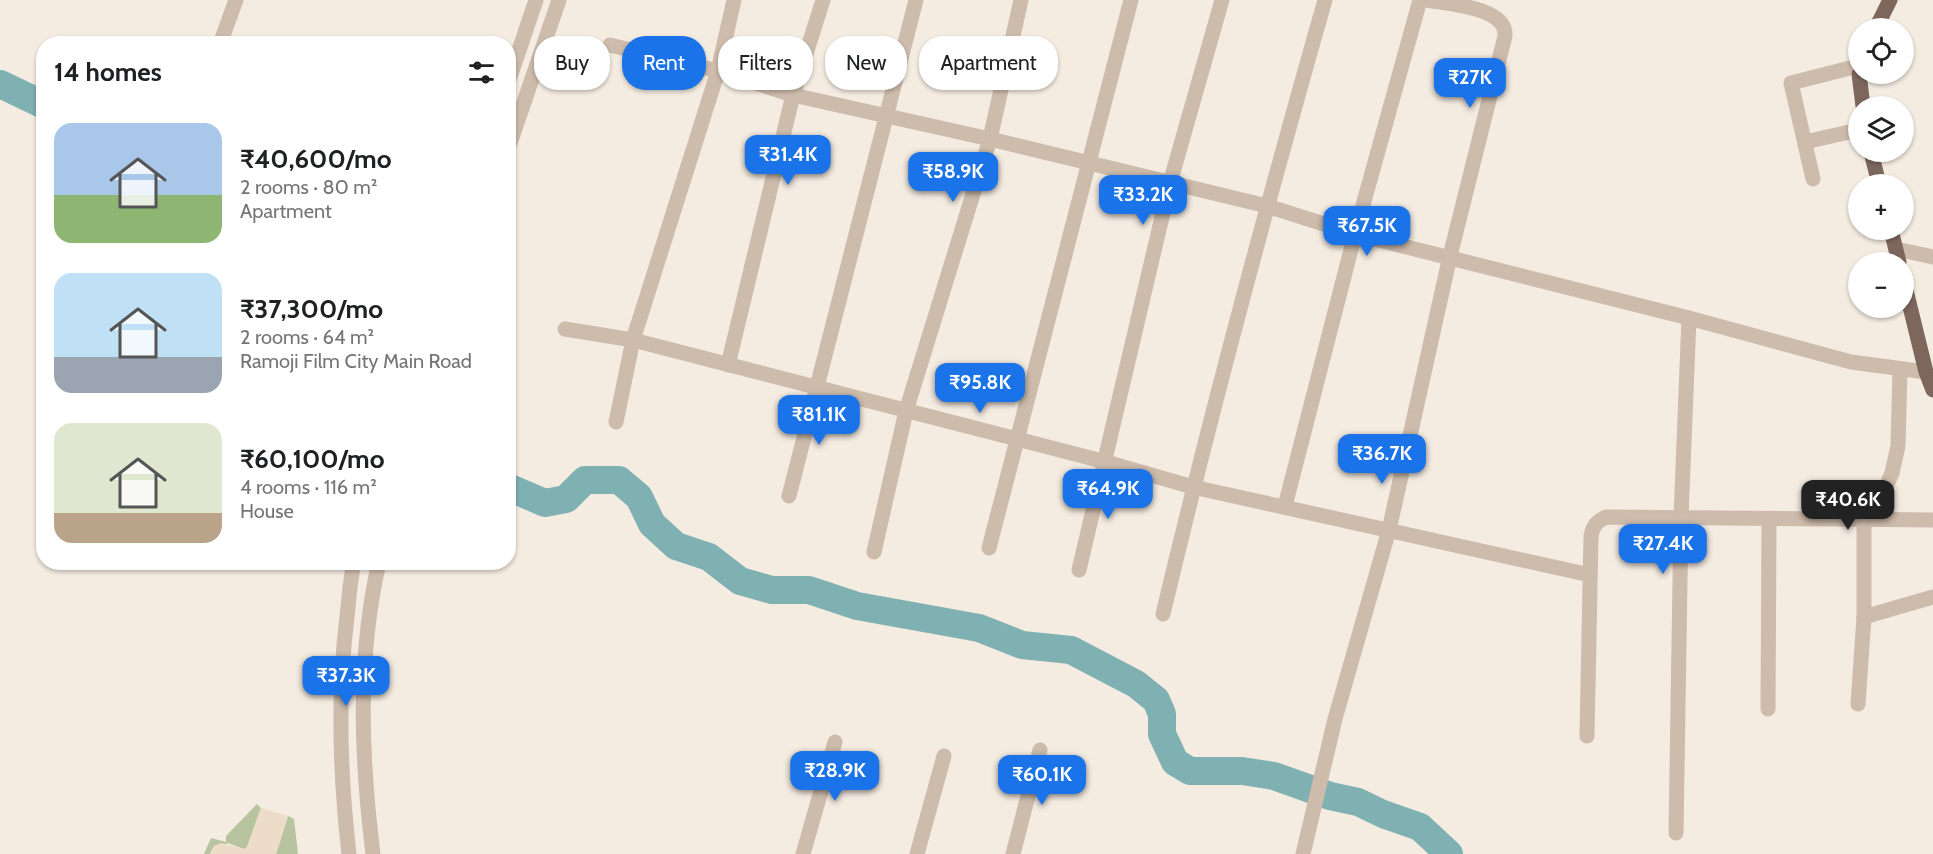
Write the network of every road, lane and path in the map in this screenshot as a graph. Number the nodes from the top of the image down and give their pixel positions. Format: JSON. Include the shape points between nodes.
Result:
{"nodes":[{"id":1,"x":236,"y":0,"type":"edge"},
{"id":2,"x":536,"y":0,"type":"edge"},
{"id":3,"x":559,"y":0,"type":"edge"},
{"id":4,"x":734,"y":0,"type":"edge"},
{"id":5,"x":823,"y":0,"type":"edge"},
{"id":6,"x":916,"y":0,"type":"edge"},
{"id":7,"x":1021,"y":0,"type":"edge"},
{"id":8,"x":1131,"y":0,"type":"edge"},
{"id":9,"x":1222,"y":0,"type":"edge"},
{"id":10,"x":1325,"y":0,"type":"edge"},
{"id":11,"x":1420,"y":0,"type":"edge"},
{"id":12,"x":1426,"y":0,"type":"edge"},
{"id":13,"x":1889,"y":0,"type":"edge"},
{"id":14,"x":1881,"y":18,"type":"edge"},
{"id":15,"x":223,"y":36,"type":"edge"},
{"id":16,"x":726,"y":36,"type":"edge"},
{"id":17,"x":610,"y":45,"type":"dead end"},
{"id":18,"x":516,"y":59,"type":"edge"},
{"id":19,"x":1848,"y":69,"type":"edge"},
{"id":20,"x":718,"y":71,"type":"joint"},
{"id":21,"x":777,"y":90,"type":"edge"},
{"id":22,"x":793,"y":95,"type":"junction"},
{"id":23,"x":888,"y":116,"type":"junction"},
{"id":24,"x":516,"y":126,"type":"edge"},
{"id":25,"x":1848,"y":132,"type":"edge"},
{"id":26,"x":990,"y":139,"type":"junction"},
{"id":27,"x":1805,"y":142,"type":"junction"},
{"id":28,"x":1087,"y":163,"type":"junction"},
{"id":29,"x":1813,"y":179,"type":"dead end"},
{"id":30,"x":1170,"y":183,"type":"junction"},
{"id":31,"x":1267,"y":206,"type":"junction"},
{"id":32,"x":1356,"y":234,"type":"junction"},
{"id":33,"x":1450,"y":256,"type":"junction"},
{"id":34,"x":1914,"y":256,"type":"edge"},
{"id":35,"x":1933,"y":257,"type":"edge"},
{"id":36,"x":1689,"y":318,"type":"junction"},
{"id":37,"x":1913,"y":318,"type":"edge"},
{"id":38,"x":565,"y":329,"type":"dead end"},
{"id":39,"x":633,"y":340,"type":"junction"},
{"id":40,"x":728,"y":365,"type":"junction"},
{"id":41,"x":1900,"y":369,"type":"junction"},
{"id":42,"x":1926,"y":372,"type":"junction"},
{"id":43,"x":816,"y":387,"type":"junction"},
{"id":44,"x":1933,"y":390,"type":"edge"},
{"id":45,"x":906,"y":411,"type":"junction"},
{"id":46,"x":616,"y":422,"type":"dead end"},
{"id":47,"x":1016,"y":440,"type":"junction"},
{"id":48,"x":1106,"y":462,"type":"junction"},
{"id":49,"x":1193,"y":487,"type":"junction"},
{"id":50,"x":789,"y":496,"type":"dead end"},
{"id":51,"x":1285,"y":506,"type":"junction"},
{"id":52,"x":1681,"y":518,"type":"junction"},
{"id":53,"x":1864,"y":519,"type":"junction"},
{"id":54,"x":1769,"y":520,"type":"junction"},
{"id":55,"x":1933,"y":520,"type":"edge"},
{"id":56,"x":1389,"y":530,"type":"junction"},
{"id":57,"x":989,"y":548,"type":"dead end"},
{"id":58,"x":874,"y":552,"type":"dead end"},
{"id":59,"x":353,"y":570,"type":"edge"},
{"id":60,"x":378,"y":570,"type":"edge"},
{"id":61,"x":1079,"y":570,"type":"dead end"},
{"id":62,"x":1590,"y":575,"type":"junction"},
{"id":63,"x":1933,"y":597,"type":"edge"},
{"id":64,"x":1164,"y":614,"type":"dead end"},
{"id":65,"x":1864,"y":617,"type":"junction"},
{"id":66,"x":1858,"y":704,"type":"dead end"},
{"id":67,"x":1767,"y":709,"type":"dead end"},
{"id":68,"x":1587,"y":736,"type":"dead end"},
{"id":69,"x":835,"y":742,"type":"dead end"},
{"id":70,"x":1040,"y":750,"type":"dead end"},
{"id":71,"x":944,"y":756,"type":"dead end"},
{"id":72,"x":1676,"y":833,"type":"dead end"},
{"id":73,"x":349,"y":854,"type":"edge"},
{"id":74,"x":373,"y":854,"type":"edge"},
{"id":75,"x":803,"y":854,"type":"edge"},
{"id":76,"x":917,"y":854,"type":"edge"},
{"id":77,"x":1013,"y":854,"type":"edge"},
{"id":78,"x":1303,"y":854,"type":"edge"}],
"edges":[{"from":1,"to":15,"type":"street"},
{"from":2,"to":18,"type":"street"},
{"from":3,"to":24,"type":"street"},
{"from":4,"to":16,"type":"street"},
{"from":5,"to":22,"type":"street"},
{"from":6,"to":23,"type":"street"},
{"from":7,"to":26,"type":"street"},
{"from":8,"to":28,"type":"street"},
{"from":9,"to":30,"type":"street"},
{"from":10,"to":31,"type":"street"},
{"from":11,"to":32,"type":"street"},
{"from":12,"to":33,"type":"street","via":[[1489,13],[1505,30]]},
{"from":13,"to":14,"type":"main road"},
{"from":17,"to":20,"type":"street"},
{"from":19,"to":27,"type":"street","via":[[1791,83]]},
{"from":20,"to":39,"type":"street"},
{"from":21,"to":22,"type":"street"},
{"from":22,"to":23,"type":"street"},
{"from":22,"to":40,"type":"street"},
{"from":23,"to":26,"type":"street"},
{"from":23,"to":43,"type":"street"},
{"from":25,"to":27,"type":"street"},
{"from":26,"to":28,"type":"street"},
{"from":26,"to":45,"type":"street"},
{"from":27,"to":29,"type":"street"},
{"from":28,"to":30,"type":"street"},
{"from":28,"to":47,"type":"street"},
{"from":30,"to":31,"type":"street"},
{"from":30,"to":48,"type":"street"},
{"from":31,"to":32,"type":"street"},
{"from":31,"to":49,"type":"street"},
{"from":32,"to":33,"type":"street"},
{"from":32,"to":51,"type":"street"},
{"from":33,"to":36,"type":"street"},
{"from":33,"to":56,"type":"street"},
{"from":34,"to":35,"type":"street"},
{"from":36,"to":41,"type":"street","via":[[1851,362]]},
{"from":36,"to":52,"type":"street"},
{"from":37,"to":42,"type":"main road"},
{"from":38,"to":39,"type":"street"},
{"from":39,"to":40,"type":"street"},
{"from":39,"to":46,"type":"street"},
{"from":40,"to":43,"type":"street"},
{"from":41,"to":42,"type":"street"},
{"from":41,"to":53,"type":"street","via":[[1898,446],[1892,473],[1881,498]]},
{"from":42,"to":44,"type":"main road"},
{"from":43,"to":45,"type":"street"},
{"from":43,"to":50,"type":"street"},
{"from":45,"to":47,"type":"street"},
{"from":45,"to":58,"type":"street"},
{"from":47,"to":48,"type":"street"},
{"from":47,"to":57,"type":"street"},
{"from":48,"to":49,"type":"street"},
{"from":48,"to":61,"type":"street"},
{"from":49,"to":51,"type":"street"},
{"from":49,"to":64,"type":"street"},
{"from":51,"to":56,"type":"street"},
{"from":52,"to":54,"type":"street"},
{"from":52,"to":62,"type":"street","via":[[1598,521],[1591,536]]},
{"from":52,"to":72,"type":"street"},
{"from":53,"to":54,"type":"street"},
{"from":53,"to":55,"type":"street"},
{"from":53,"to":65,"type":"street"},
{"from":54,"to":67,"type":"street"},
{"from":56,"to":62,"type":"street"},
{"from":56,"to":78,"type":"street","via":[[1335,719]]},
{"from":59,"to":73,"type":"street","via":[[342,650],[340,730],[342,799]]},
{"from":60,"to":74,"type":"street","via":[[365,652],[362,730]]},
{"from":62,"to":68,"type":"street"},
{"from":63,"to":65,"type":"street"},
{"from":65,"to":66,"type":"street"},
{"from":69,"to":75,"type":"street"},
{"from":70,"to":77,"type":"street"},
{"from":71,"to":76,"type":"street"}]}
